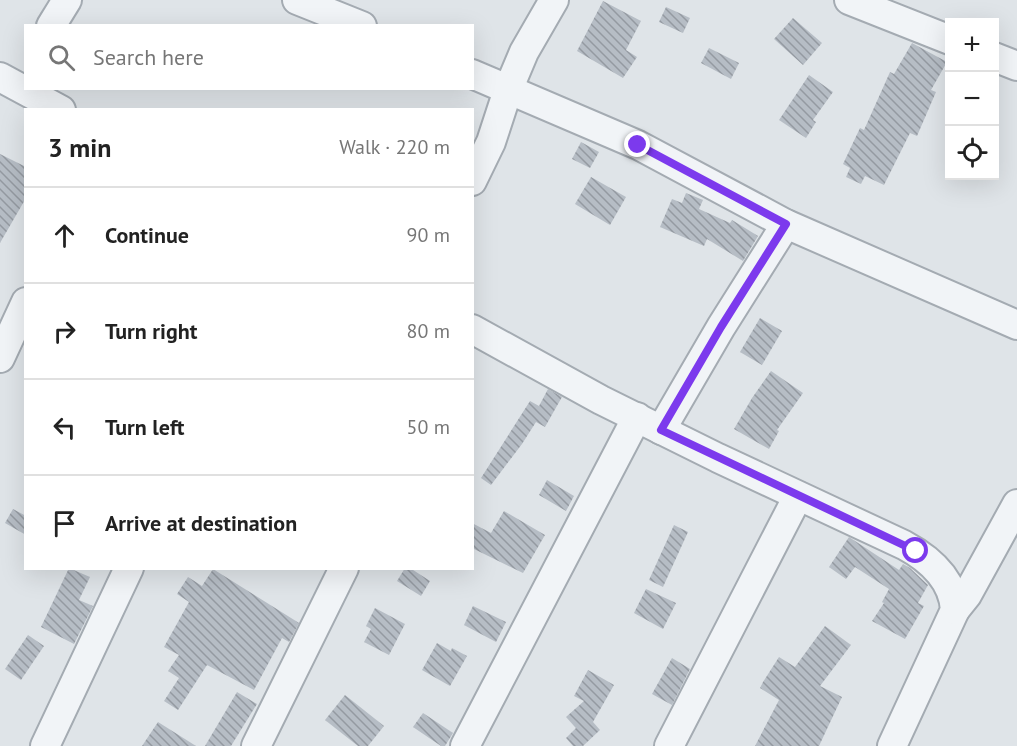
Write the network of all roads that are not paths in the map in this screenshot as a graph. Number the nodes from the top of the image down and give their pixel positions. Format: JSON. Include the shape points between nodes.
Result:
{"nodes":[{"id":1,"x":67,"y":0,"type":"edge"},
{"id":2,"x":297,"y":0,"type":"edge"},
{"id":3,"x":554,"y":0,"type":"edge"},
{"id":4,"x":849,"y":0,"type":"edge"},
{"id":5,"x":52,"y":24,"type":"edge"},
{"id":6,"x":357,"y":24,"type":"edge"},
{"id":7,"x":945,"y":38,"type":"edge"},
{"id":8,"x":999,"y":59,"type":"edge"},
{"id":9,"x":1017,"y":66,"type":"edge"},
{"id":10,"x":474,"y":75,"type":"edge"},
{"id":11,"x":33,"y":90,"type":"edge"},
{"id":12,"x":508,"y":90,"type":"junction"},
{"id":13,"x":58,"y":108,"type":"edge"},
{"id":14,"x":474,"y":177,"type":"edge"},
{"id":15,"x":786,"y":224,"type":"junction"},
{"id":16,"x":24,"y":306,"type":"edge"},
{"id":17,"x":1017,"y":325,"type":"edge"},
{"id":18,"x":474,"y":331,"type":"edge"},
{"id":19,"x":0,"y":358,"type":"edge"},
{"id":20,"x":649,"y":424,"type":"junction"},
{"id":21,"x":798,"y":496,"type":"junction"},
{"id":22,"x":1017,"y":504,"type":"edge"},
{"id":23,"x":128,"y":570,"type":"edge"},
{"id":24,"x":343,"y":570,"type":"edge"},
{"id":25,"x":955,"y":610,"type":"junction"},
{"id":26,"x":45,"y":746,"type":"edge"},
{"id":27,"x":256,"y":746,"type":"edge"},
{"id":28,"x":465,"y":746,"type":"edge"},
{"id":29,"x":669,"y":746,"type":"edge"},
{"id":30,"x":892,"y":746,"type":"edge"}],
"edges":[{"from":1,"to":5,"type":"street"},
{"from":2,"to":6,"type":"street"},
{"from":3,"to":12,"type":"street","via":[[524,52]]},
{"from":4,"to":7,"type":"street"},
{"from":8,"to":9,"type":"street"},
{"from":10,"to":12,"type":"street"},
{"from":11,"to":13,"type":"street"},
{"from":12,"to":14,"type":"street","via":[[491,142]]},
{"from":12,"to":15,"type":"street","via":[[638,145]]},
{"from":15,"to":17,"type":"street"},
{"from":15,"to":20,"type":"street","via":[[721,327]]},
{"from":16,"to":19,"type":"street"},
{"from":18,"to":20,"type":"street"},
{"from":20,"to":21,"type":"street"},
{"from":20,"to":28,"type":"street"},
{"from":21,"to":25,"type":"street","via":[[926,558],[950,586]]},
{"from":21,"to":29,"type":"street"},
{"from":22,"to":25,"type":"street"},
{"from":23,"to":26,"type":"street"},
{"from":24,"to":27,"type":"street"},
{"from":25,"to":30,"type":"street"}]}
